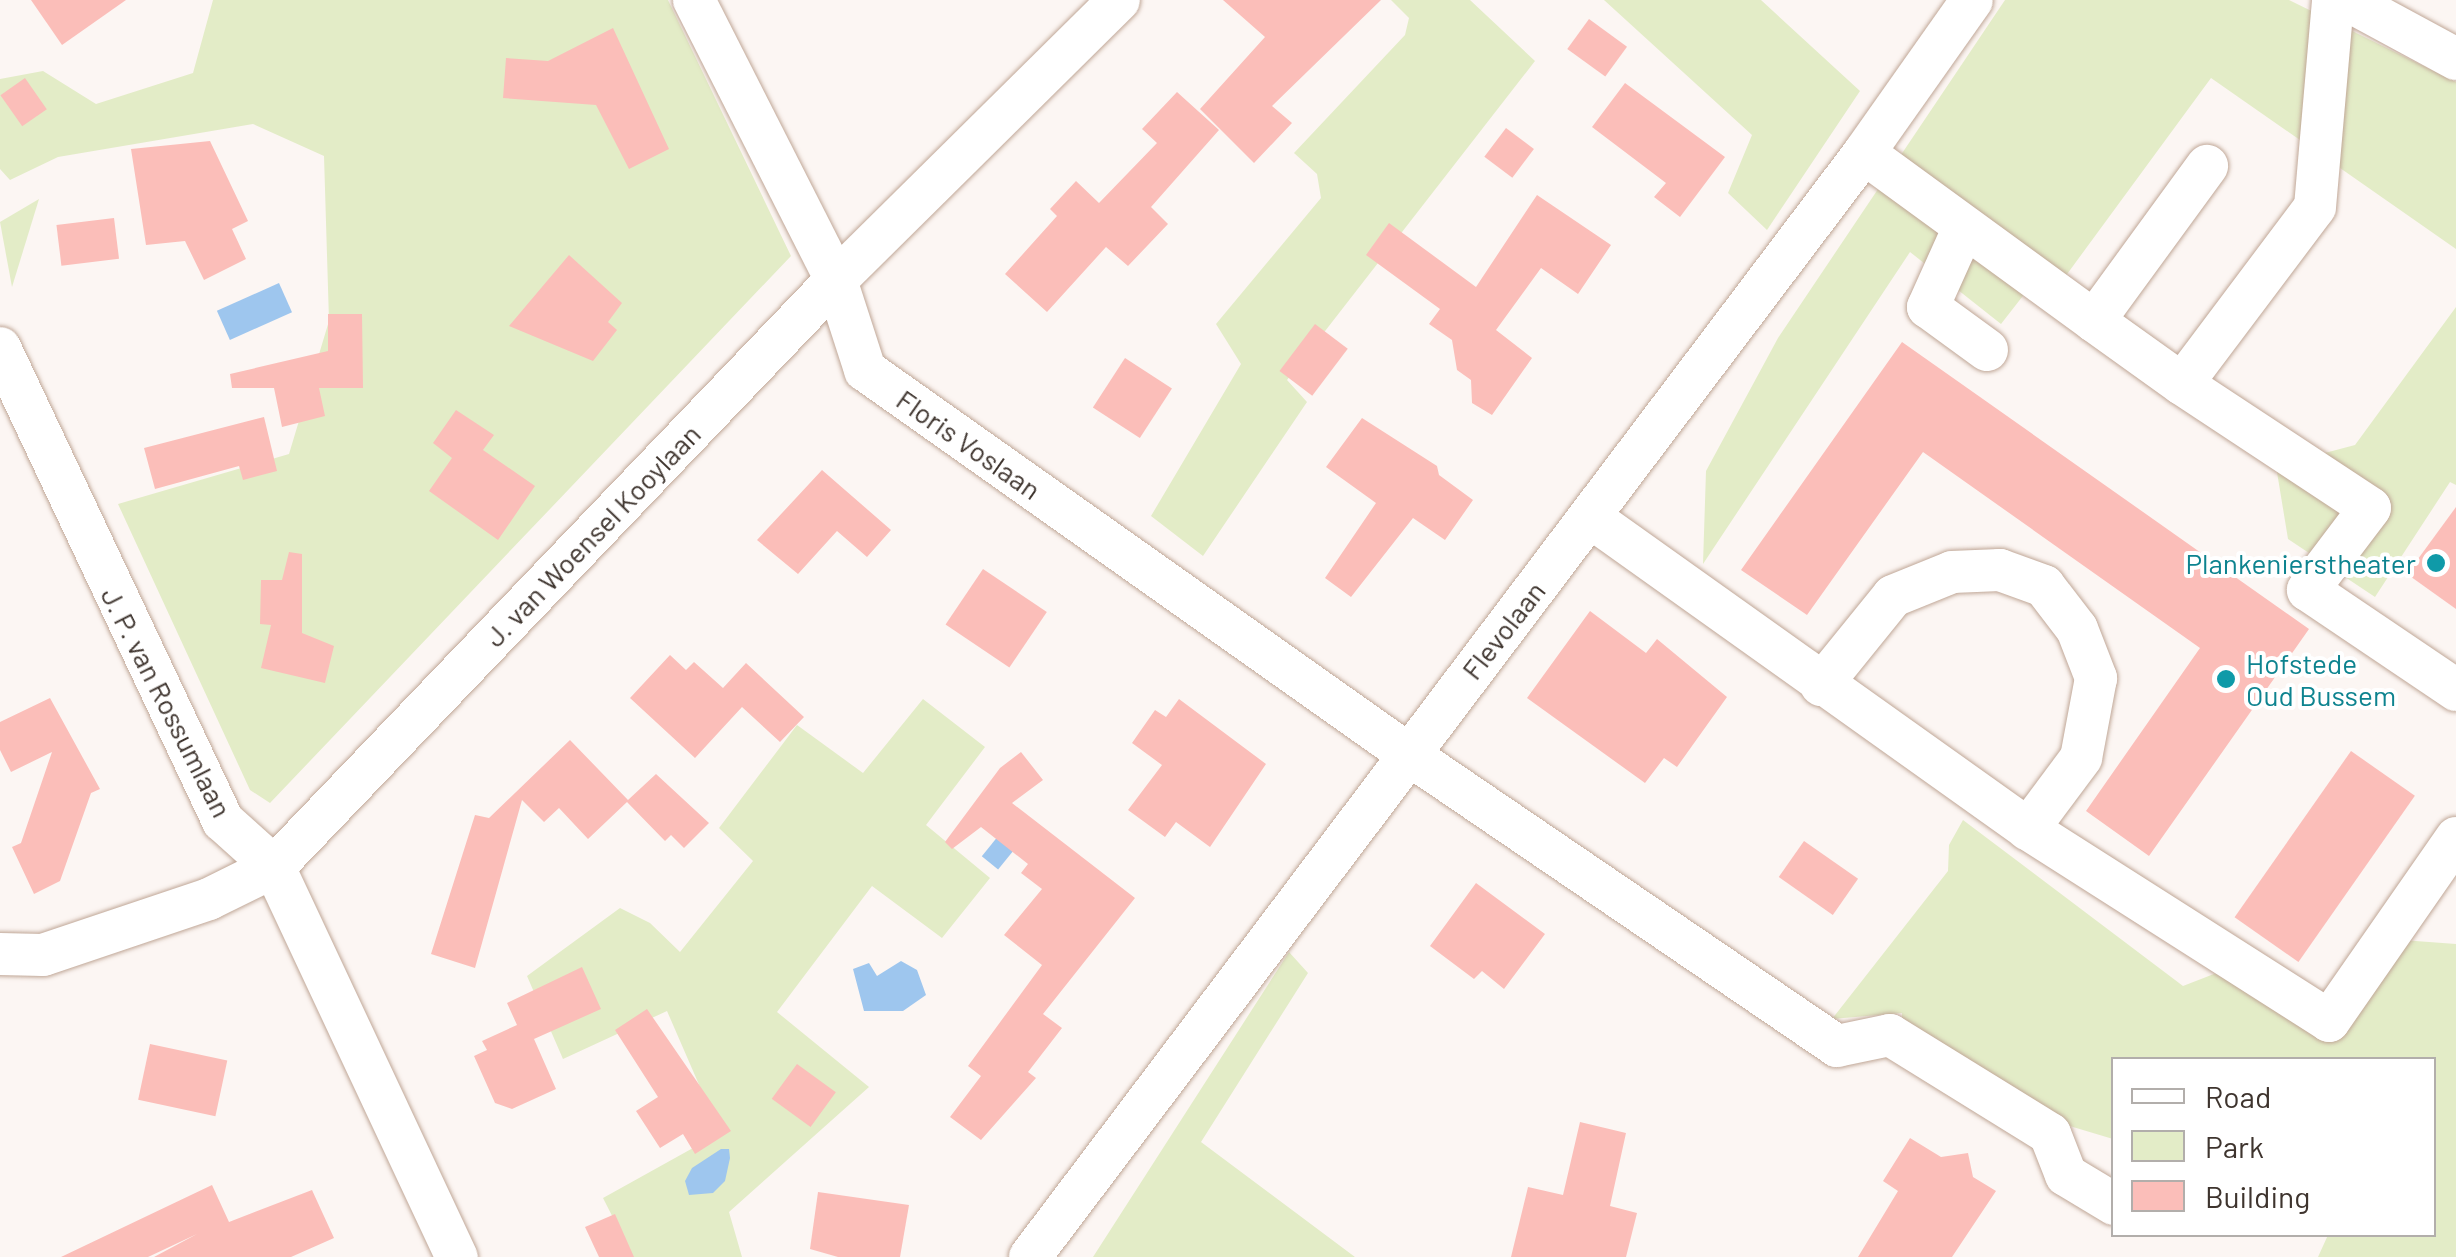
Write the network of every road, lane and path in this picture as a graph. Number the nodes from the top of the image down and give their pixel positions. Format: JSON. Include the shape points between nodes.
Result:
{"nodes":[{"id":1,"x":694,"y":0,"type":"edge"},
{"id":2,"x":1120,"y":0,"type":"edge"},
{"id":3,"x":1972,"y":0,"type":"edge"},
{"id":4,"x":2333,"y":0,"type":"edge"},
{"id":5,"x":2347,"y":0,"type":"edge"},
{"id":6,"x":2456,"y":59,"type":"edge"},
{"id":7,"x":1864,"y":154,"type":"junction"},
{"id":8,"x":2207,"y":166,"type":"dead end"},
{"id":9,"x":1964,"y":227,"type":"junction"},
{"id":10,"x":836,"y":280,"type":"junction"},
{"id":11,"x":2094,"y":321,"type":"junction"},
{"id":12,"x":0,"y":348,"type":"edge"},
{"id":13,"x":1988,"y":350,"type":"dead end"},
{"id":14,"x":2182,"y":384,"type":"junction"},
{"id":15,"x":1590,"y":517,"type":"junction"},
{"id":16,"x":1821,"y":684,"type":"junction"},
{"id":17,"x":2456,"y":692,"type":"edge"},
{"id":18,"x":1408,"y":754,"type":"junction"},
{"id":19,"x":2028,"y":830,"type":"junction"},
{"id":20,"x":2456,"y":838,"type":"edge"},
{"id":21,"x":274,"y":867,"type":"junction"},
{"id":22,"x":0,"y":954,"type":"edge"},
{"id":23,"x":2111,"y":1202,"type":"edge"},
{"id":24,"x":457,"y":1257,"type":"edge"},
{"id":25,"x":1030,"y":1257,"type":"edge"}],
"edges":[{"from":1,"to":10,"type":"street","name":"Floris Voslaan"},
{"from":2,"to":10,"type":"street","name":"J. van Woensel Kooylaan"},
{"from":3,"to":7,"type":"street","name":"Flevolaan"},
{"from":4,"to":14,"type":"street","via":[[2315,207]]},
{"from":5,"to":6,"type":"street"},
{"from":7,"to":9,"type":"street"},
{"from":7,"to":15,"type":"street","name":"Flevolaan"},
{"from":8,"to":11,"type":"street"},
{"from":9,"to":11,"type":"street"},
{"from":9,"to":13,"type":"street","via":[[1928,308]]},
{"from":10,"to":18,"type":"street","name":"Floris Voslaan","via":[[864,370]]},
{"from":10,"to":21,"type":"street","name":"J. van Woensel Kooylaan"},
{"from":11,"to":14,"type":"street"},
{"from":12,"to":21,"type":"street","name":"J. P. van Rossumlaan","via":[[223,821]]},
{"from":14,"to":17,"type":"street","via":[[2370,508],[2308,590]]},
{"from":15,"to":16,"type":"street"},
{"from":15,"to":18,"type":"street","name":"Flevolaan"},
{"from":16,"to":19,"type":"street"},
{"from":16,"to":19,"type":"street","via":[[1893,596],[1952,572],[2000,570],[2044,586],[2077,630],[2096,678],[2082,758]]},
{"from":18,"to":23,"type":"street","name":"Floris Voslaan","via":[[1837,1046],[1890,1035],[2050,1134],[2066,1175]]},
{"from":18,"to":25,"type":"street","name":"Flevolaan"},
{"from":19,"to":20,"type":"street","via":[[2329,1021]]},
{"from":21,"to":22,"type":"street","name":"J. van Woensel Kooylaan","via":[[210,899],[43,955]]},
{"from":21,"to":24,"type":"street","name":"J. P. van Rossumlaan"}]}
